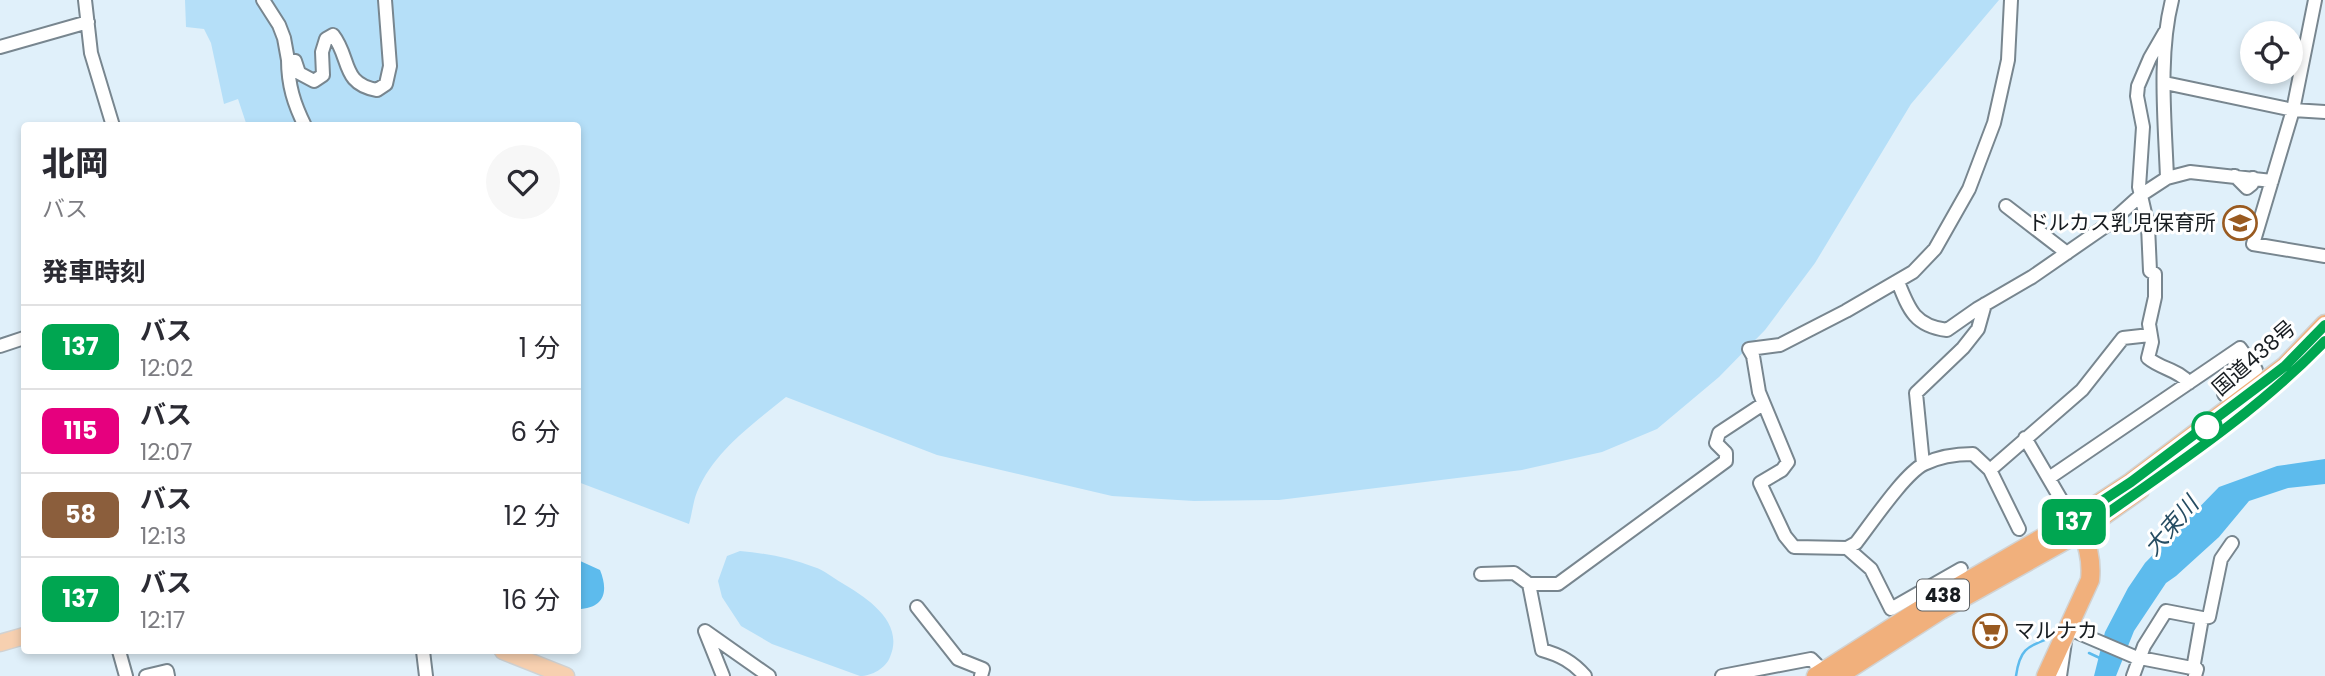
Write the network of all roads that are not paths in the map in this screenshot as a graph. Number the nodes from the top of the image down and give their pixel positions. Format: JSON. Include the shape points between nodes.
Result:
{"nodes":[{"id":1,"x":85,"y":0,"type":"edge"},
{"id":2,"x":263,"y":0,"type":"edge"},
{"id":3,"x":385,"y":0,"type":"edge"},
{"id":4,"x":2011,"y":0,"type":"edge"},
{"id":5,"x":2172,"y":0,"type":"edge"},
{"id":6,"x":2315,"y":0,"type":"edge"},
{"id":7,"x":88,"y":22,"type":"junction"},
{"id":8,"x":2167,"y":30,"type":"junction"},
{"id":9,"x":0,"y":47,"type":"edge"},
{"id":10,"x":288,"y":60,"type":"junction"},
{"id":11,"x":2165,"y":83,"type":"junction"},
{"id":12,"x":2293,"y":110,"type":"junction"},
{"id":13,"x":2325,"y":112,"type":"edge"},
{"id":14,"x":112,"y":122,"type":"edge"},
{"id":15,"x":303,"y":122,"type":"edge"},
{"id":16,"x":2167,"y":178,"type":"junction"},
{"id":17,"x":2272,"y":181,"type":"junction"},
{"id":18,"x":2141,"y":195,"type":"junction"},
{"id":19,"x":2006,"y":206,"type":"dead end"},
{"id":20,"x":2067,"y":253,"type":"junction"},
{"id":21,"x":2325,"y":256,"type":"edge"},
{"id":22,"x":1898,"y":282,"type":"junction"},
{"id":23,"x":1985,"y":304,"type":"junction"},
{"id":24,"x":2325,"y":324,"type":"edge"},
{"id":25,"x":2151,"y":335,"type":"junction"},
{"id":26,"x":21,"y":339,"type":"edge"},
{"id":27,"x":2325,"y":341,"type":"edge"},
{"id":28,"x":0,"y":346,"type":"edge"},
{"id":29,"x":2189,"y":383,"type":"junction"},
{"id":30,"x":1763,"y":404,"type":"junction"},
{"id":31,"x":2235,"y":405,"type":"junction"},
{"id":32,"x":2025,"y":438,"type":"junction"},
{"id":33,"x":1923,"y":464,"type":"junction"},
{"id":34,"x":1990,"y":470,"type":"junction"},
{"id":35,"x":2049,"y":478,"type":"junction"},
{"id":36,"x":2078,"y":526,"type":"junction"},
{"id":37,"x":2019,"y":529,"type":"dead end"},
{"id":38,"x":2232,"y":543,"type":"dead end"},
{"id":39,"x":1847,"y":548,"type":"junction"},
{"id":40,"x":1961,"y":569,"type":"dead end"},
{"id":41,"x":1481,"y":574,"type":"dead end"},
{"id":42,"x":1529,"y":584,"type":"junction"},
{"id":43,"x":1935,"y":600,"type":"junction"},
{"id":44,"x":917,"y":607,"type":"dead end"},
{"id":45,"x":2203,"y":618,"type":"junction"},
{"id":46,"x":2067,"y":628,"type":"junction"},
{"id":47,"x":21,"y":637,"type":"edge"},
{"id":48,"x":0,"y":643,"type":"edge"},
{"id":49,"x":120,"y":654,"type":"edge"},
{"id":50,"x":424,"y":654,"type":"edge"},
{"id":51,"x":511,"y":654,"type":"edge"},
{"id":52,"x":2138,"y":657,"type":"junction"},
{"id":53,"x":2194,"y":672,"type":"edge"},
{"id":54,"x":1827,"y":675,"type":"edge"},
{"id":55,"x":126,"y":676,"type":"edge"},
{"id":56,"x":146,"y":676,"type":"edge"},
{"id":57,"x":168,"y":676,"type":"edge"},
{"id":58,"x":426,"y":676,"type":"edge"},
{"id":59,"x":566,"y":676,"type":"edge"},
{"id":60,"x":723,"y":676,"type":"edge"},
{"id":61,"x":769,"y":676,"type":"edge"},
{"id":62,"x":981,"y":676,"type":"edge"},
{"id":63,"x":1585,"y":676,"type":"edge"},
{"id":64,"x":1723,"y":676,"type":"edge"},
{"id":65,"x":2046,"y":676,"type":"edge"},
{"id":66,"x":2060,"y":676,"type":"edge"},
{"id":67,"x":2133,"y":676,"type":"edge"}],
"edges":[{"from":1,"to":7,"type":"street"},
{"from":2,"to":10,"type":"street","via":[[285,38]]},
{"from":3,"to":10,"type":"street","via":[[390,65],[386,84],[377,90],[356,81],[333,35],[326,39],[322,52],[323,75],[314,81],[299,73],[295,61]]},
{"from":4,"to":22,"type":"street","via":[[2008,60],[1994,123],[1969,189],[1935,249]]},
{"from":5,"to":8,"type":"street"},
{"from":6,"to":12,"type":"street"},
{"from":7,"to":9,"type":"street"},
{"from":7,"to":14,"type":"street","via":[[91,53]]},
{"from":8,"to":11,"type":"street"},
{"from":8,"to":18,"type":"street","via":[[2138,86],[2143,127]]},
{"from":10,"to":15,"type":"street","via":[[292,93]]},
{"from":11,"to":12,"type":"street"},
{"from":11,"to":16,"type":"street"},
{"from":12,"to":13,"type":"street"},
{"from":12,"to":17,"type":"street"},
{"from":16,"to":17,"type":"street","via":[[2190,172]]},
{"from":16,"to":18,"type":"street"},
{"from":17,"to":21,"type":"street","via":[[2253,244]]},
{"from":18,"to":20,"type":"street"},
{"from":18,"to":25,"type":"street","via":[[2150,271],[2155,274]]},
{"from":19,"to":20,"type":"street"},
{"from":20,"to":23,"type":"street"},
{"from":22,"to":23,"type":"street","via":[[1912,313],[1931,328],[1947,330]]},
{"from":22,"to":30,"type":"street","via":[[1790,341],[1749,349]]},
{"from":23,"to":33,"type":"street","via":[[1978,329],[1916,393]]},
{"from":24,"to":31,"type":"highway","name":"国道438号","number":"438","via":[[2285,366]]},
{"from":25,"to":29,"type":"street","via":[[2148,358],[2183,375]]},
{"from":25,"to":32,"type":"street","via":[[2123,338],[2082,390]]},
{"from":26,"to":28,"type":"street"},
{"from":27,"to":36,"type":"highway","name":"国道438号","number":"438","via":[[2293,375],[2213,437]]},
{"from":29,"to":31,"type":"street","via":[[2240,348],[2256,370],[2224,394]]},
{"from":29,"to":35,"type":"street"},
{"from":30,"to":39,"type":"street","via":[[1787,462],[1760,483],[1785,536],[1794,547]]},
{"from":30,"to":42,"type":"street","via":[[1719,433],[1716,443],[1726,453],[1726,461],[1558,584]]},
{"from":31,"to":36,"type":"highway","name":"国道438号","number":"438"},
{"from":32,"to":34,"type":"street"},
{"from":32,"to":35,"type":"street"},
{"from":33,"to":34,"type":"street","via":[[1973,454]]},
{"from":33,"to":39,"type":"street"},
{"from":34,"to":37,"type":"street"},
{"from":35,"to":36,"type":"street"},
{"from":36,"to":43,"type":"highway","name":"国道438号","number":"438"},
{"from":36,"to":46,"type":"highway","via":[[2088,550],[2090,580]]},
{"from":38,"to":45,"type":"street","via":[[2221,559],[2209,617]]},
{"from":39,"to":43,"type":"street","via":[[1871,569],[1891,609]]},
{"from":40,"to":43,"type":"street"},
{"from":41,"to":42,"type":"street","via":[[1514,573]]},
{"from":42,"to":63,"type":"street","via":[[1542,650],[1560,655]]},
{"from":43,"to":54,"type":"highway","name":"国道438号","number":"438"},
{"from":44,"to":62,"type":"street","via":[[958,659],[983,669]]},
{"from":45,"to":52,"type":"street","via":[[2166,611]]},
{"from":45,"to":53,"type":"street"},
{"from":46,"to":52,"type":"street"},
{"from":46,"to":65,"type":"highway"},
{"from":46,"to":66,"type":"street"},
{"from":47,"to":48,"type":"main road"},
{"from":49,"to":55,"type":"street"},
{"from":50,"to":58,"type":"street"},
{"from":51,"to":59,"type":"main road"},
{"from":52,"to":53,"type":"street"},
{"from":52,"to":67,"type":"street"},
{"from":54,"to":64,"type":"street","via":[[1811,659]]},
{"from":56,"to":57,"type":"street","via":[[167,671]]},
{"from":60,"to":61,"type":"street","via":[[705,631]]}]}
